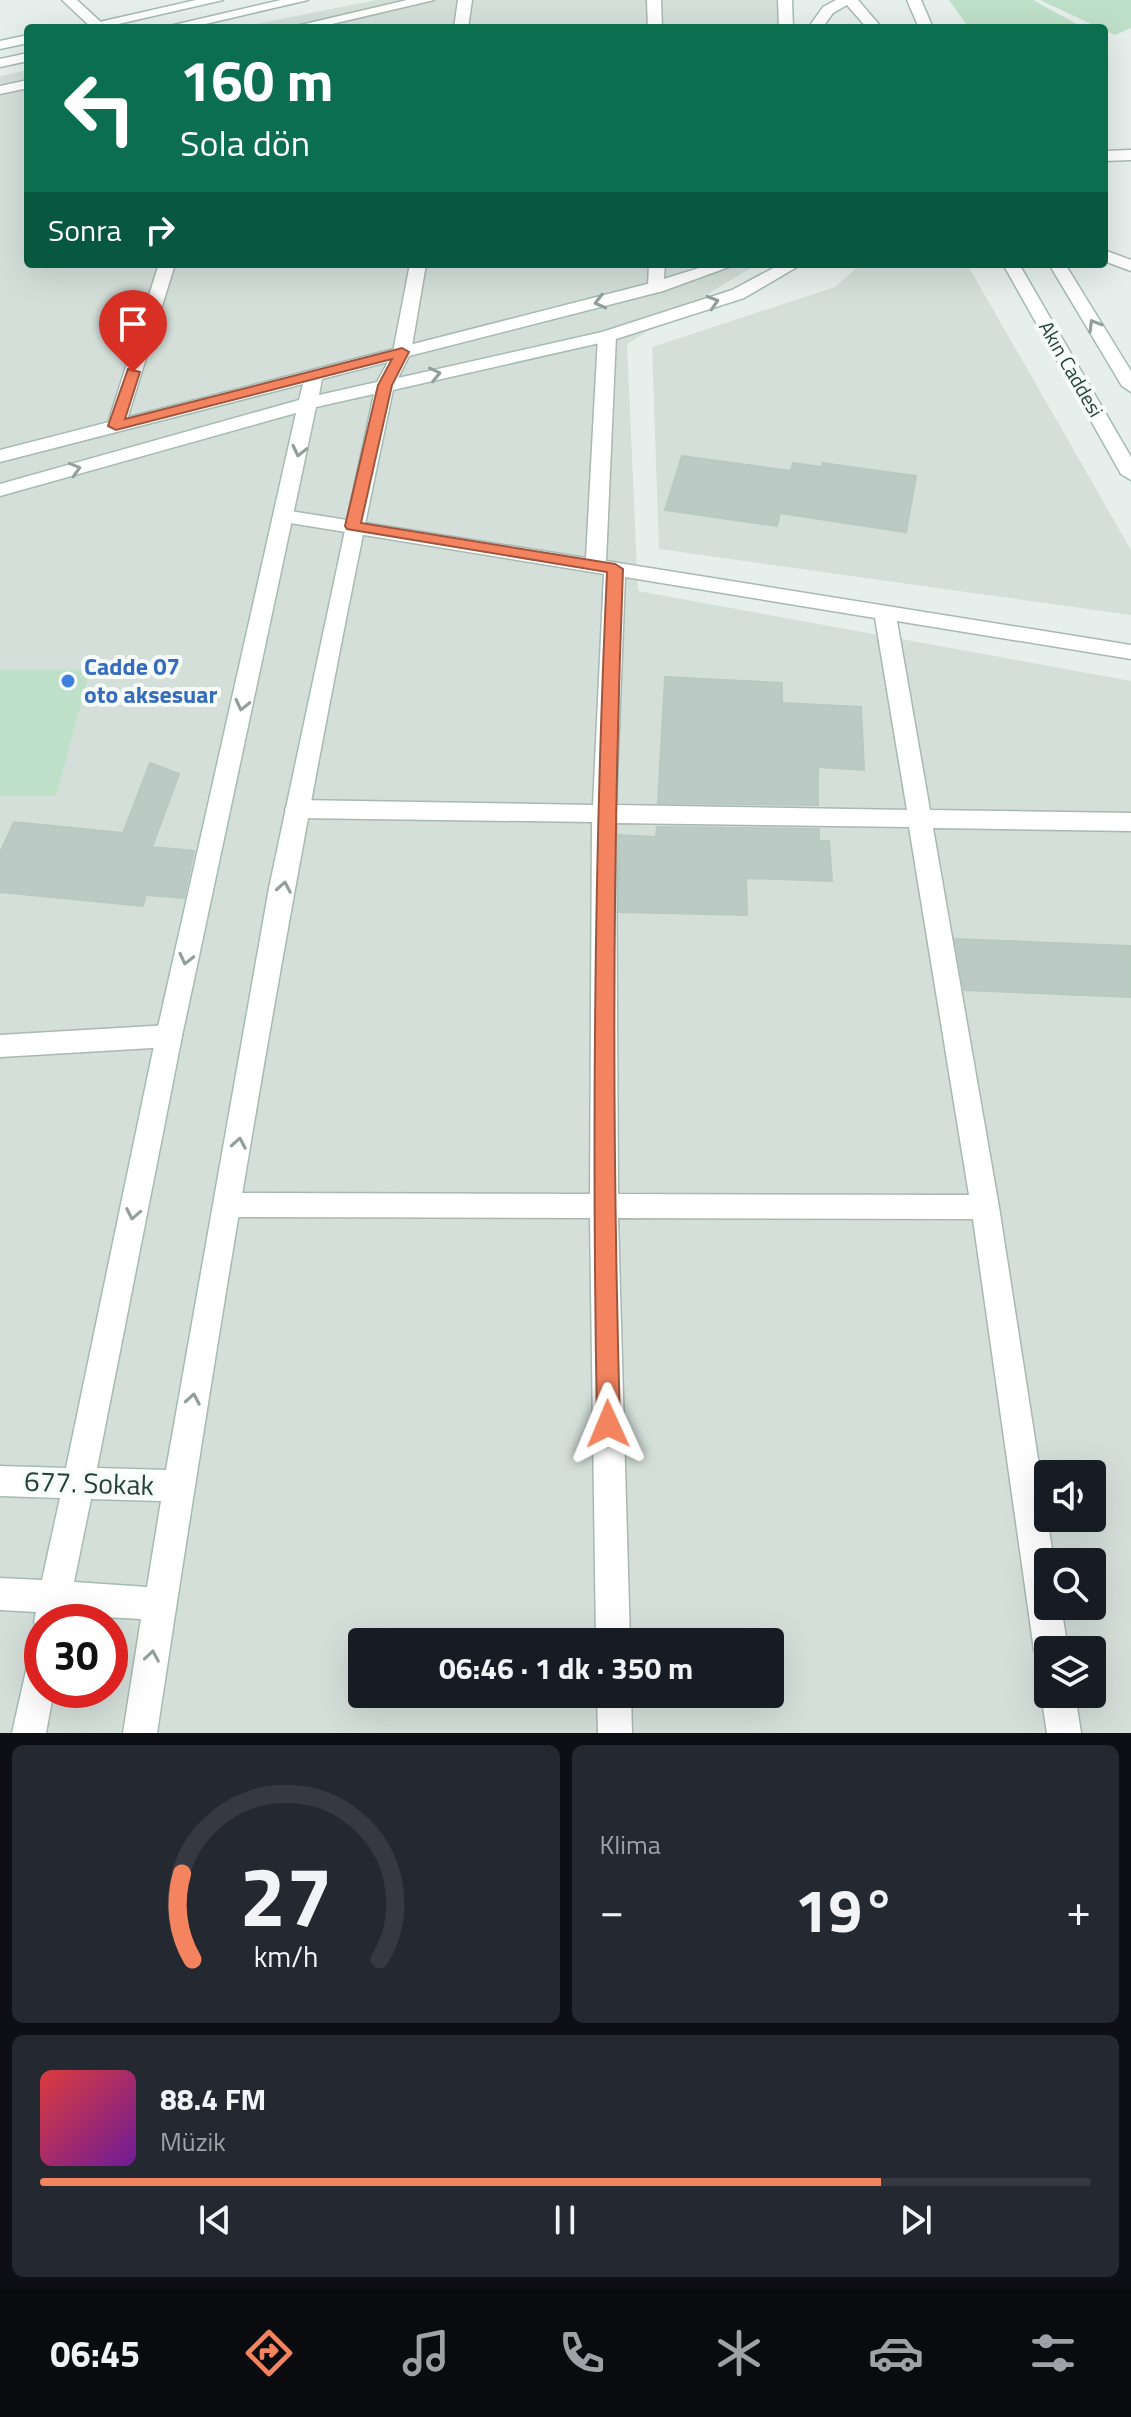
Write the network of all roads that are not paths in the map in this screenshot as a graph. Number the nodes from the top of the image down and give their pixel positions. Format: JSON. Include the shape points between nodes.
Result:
{"nodes":[{"id":1,"x":69,"y":0,"type":"edge"},
{"id":2,"x":216,"y":0,"type":"edge"},
{"id":3,"x":301,"y":0,"type":"edge"},
{"id":4,"x":427,"y":0,"type":"edge"},
{"id":5,"x":465,"y":0,"type":"edge"},
{"id":6,"x":654,"y":0,"type":"edge"},
{"id":7,"x":785,"y":0,"type":"edge"},
{"id":8,"x":848,"y":0,"type":"edge"},
{"id":9,"x":914,"y":0,"type":"edge"},
{"id":10,"x":96,"y":24,"type":"edge"},
{"id":11,"x":102,"y":24,"type":"edge"},
{"id":12,"x":187,"y":24,"type":"edge"},
{"id":13,"x":314,"y":24,"type":"edge"},
{"id":14,"x":462,"y":24,"type":"edge"},
{"id":15,"x":655,"y":24,"type":"edge"},
{"id":16,"x":786,"y":24,"type":"edge"},
{"id":17,"x":818,"y":24,"type":"edge"},
{"id":18,"x":871,"y":24,"type":"edge"},
{"id":19,"x":924,"y":24,"type":"edge"},
{"id":20,"x":24,"y":40,"type":"edge"},
{"id":21,"x":0,"y":45,"type":"edge"},
{"id":22,"x":24,"y":58,"type":"edge"},
{"id":23,"x":0,"y":63,"type":"edge"},
{"id":24,"x":24,"y":85,"type":"edge"},
{"id":25,"x":0,"y":90,"type":"edge"},
{"id":26,"x":1131,"y":155,"type":"edge"},
{"id":27,"x":1108,"y":156,"type":"edge"},
{"id":28,"x":1108,"y":257,"type":"edge"},
{"id":29,"x":1131,"y":266,"type":"edge"},
{"id":30,"x":166,"y":268,"type":"edge"},
{"id":31,"x":417,"y":268,"type":"edge"},
{"id":32,"x":657,"y":268,"type":"edge"},
{"id":33,"x":716,"y":268,"type":"edge"},
{"id":34,"x":787,"y":268,"type":"edge"},
{"id":35,"x":1013,"y":268,"type":"edge"},
{"id":36,"x":1059,"y":268,"type":"edge"},
{"id":37,"x":657,"y":287,"type":"junction"},
{"id":38,"x":672,"y":315,"type":"junction"},
{"id":39,"x":607,"y":336,"type":"junction"},
{"id":40,"x":402,"y":352,"type":"junction"},
{"id":41,"x":314,"y":375,"type":"junction"},
{"id":42,"x":385,"y":385,"type":"junction"},
{"id":43,"x":1131,"y":386,"type":"edge"},
{"id":44,"x":310,"y":403,"type":"junction"},
{"id":45,"x":116,"y":426,"type":"junction"},
{"id":46,"x":0,"y":456,"type":"edge"},
{"id":47,"x":1131,"y":474,"type":"edge"},
{"id":48,"x":0,"y":490,"type":"edge"},
{"id":49,"x":284,"y":516,"type":"junction"},
{"id":50,"x":353,"y":526,"type":"junction"},
{"id":51,"x":606,"y":567,"type":"junction"},
{"id":52,"x":885,"y":612,"type":"junction"},
{"id":53,"x":1131,"y":652,"type":"edge"},
{"id":54,"x":297,"y":809,"type":"junction"},
{"id":55,"x":604,"y":814,"type":"junction"},
{"id":56,"x":921,"y":819,"type":"junction"},
{"id":57,"x":1131,"y":822,"type":"edge"},
{"id":58,"x":169,"y":1036,"type":"junction"},
{"id":59,"x":0,"y":1046,"type":"edge"},
{"id":60,"x":228,"y":1205,"type":"junction"},
{"id":61,"x":604,"y":1206,"type":"junction"},
{"id":62,"x":985,"y":1207,"type":"junction"},
{"id":63,"x":0,"y":1481,"type":"edge"},
{"id":64,"x":79,"y":1483,"type":"junction"},
{"id":65,"x":178,"y":1486,"type":"junction"},
{"id":66,"x":0,"y":1594,"type":"edge"},
{"id":67,"x":35,"y":1604,"type":"edge"},
{"id":68,"x":54,"y":1604,"type":"edge"},
{"id":69,"x":160,"y":1604,"type":"junction"},
{"id":70,"x":128,"y":1605,"type":"edge"},
{"id":71,"x":613,"y":1628,"type":"edge"},
{"id":72,"x":1049,"y":1636,"type":"edge"},
{"id":73,"x":34,"y":1708,"type":"edge"},
{"id":74,"x":614,"y":1708,"type":"edge"},
{"id":75,"x":1060,"y":1708,"type":"edge"},
{"id":76,"x":29,"y":1733,"type":"edge"},
{"id":77,"x":140,"y":1733,"type":"edge"},
{"id":78,"x":615,"y":1733,"type":"edge"},
{"id":79,"x":1064,"y":1733,"type":"edge"}],
"edges":[{"from":1,"to":10,"type":"street"},
{"from":2,"to":11,"type":"street"},
{"from":3,"to":12,"type":"street"},
{"from":4,"to":13,"type":"street"},
{"from":5,"to":14,"type":"street"},
{"from":6,"to":15,"type":"street"},
{"from":7,"to":16,"type":"street"},
{"from":8,"to":17,"type":"street","via":[[828,10]]},
{"from":8,"to":18,"type":"street"},
{"from":9,"to":19,"type":"street"},
{"from":20,"to":21,"type":"street"},
{"from":22,"to":23,"type":"street"},
{"from":24,"to":25,"type":"street"},
{"from":26,"to":27,"type":"street"},
{"from":28,"to":29,"type":"street"},
{"from":30,"to":45,"type":"street"},
{"from":31,"to":40,"type":"street"},
{"from":32,"to":37,"type":"street"},
{"from":33,"to":37,"type":"street"},
{"from":38,"to":34,"type":"street","one_way":true,"via":[[738,294]]},
{"from":35,"to":47,"type":"street","name":"Akın Caddesi"},
{"from":43,"to":36,"type":"street","name":"Akın Caddesi","one_way":true},
{"from":37,"to":38,"type":"street"},
{"from":37,"to":40,"type":"street","one_way":true},
{"from":38,"to":39,"type":"street"},
{"from":42,"to":39,"type":"street","one_way":true},
{"from":39,"to":51,"type":"street"},
{"from":40,"to":41,"type":"street"},
{"from":40,"to":42,"type":"street"},
{"from":41,"to":44,"type":"street"},
{"from":41,"to":45,"type":"street"},
{"from":42,"to":44,"type":"street"},
{"from":42,"to":50,"type":"street"},
{"from":48,"to":44,"type":"street","one_way":true},
{"from":44,"to":49,"type":"street","one_way":true},
{"from":45,"to":46,"type":"street"},
{"from":49,"to":50,"type":"street"},
{"from":49,"to":58,"type":"street","one_way":true},
{"from":50,"to":51,"type":"street"},
{"from":50,"to":54,"type":"street"},
{"from":51,"to":52,"type":"street"},
{"from":51,"to":55,"type":"street"},
{"from":52,"to":53,"type":"street"},
{"from":52,"to":56,"type":"street"},
{"from":54,"to":55,"type":"street"},
{"from":60,"to":54,"type":"street","one_way":true},
{"from":55,"to":56,"type":"street"},
{"from":55,"to":61,"type":"street"},
{"from":56,"to":57,"type":"street"},
{"from":56,"to":62,"type":"street"},
{"from":58,"to":59,"type":"street"},
{"from":58,"to":64,"type":"street","one_way":true},
{"from":60,"to":61,"type":"street"},
{"from":65,"to":60,"type":"street","one_way":true},
{"from":61,"to":62,"type":"street"},
{"from":61,"to":71,"type":"street"},
{"from":62,"to":72,"type":"street"},
{"from":63,"to":64,"type":"street","name":"677. Sokak"},
{"from":64,"to":65,"type":"street","name":"677. Sokak"},
{"from":64,"to":68,"type":"street"},
{"from":65,"to":69,"type":"street"},
{"from":66,"to":67,"type":"street"},
{"from":69,"to":70,"type":"street"},
{"from":77,"to":69,"type":"street","one_way":true},
{"from":73,"to":76,"type":"street"},
{"from":74,"to":78,"type":"street"},
{"from":75,"to":79,"type":"street"}]}
